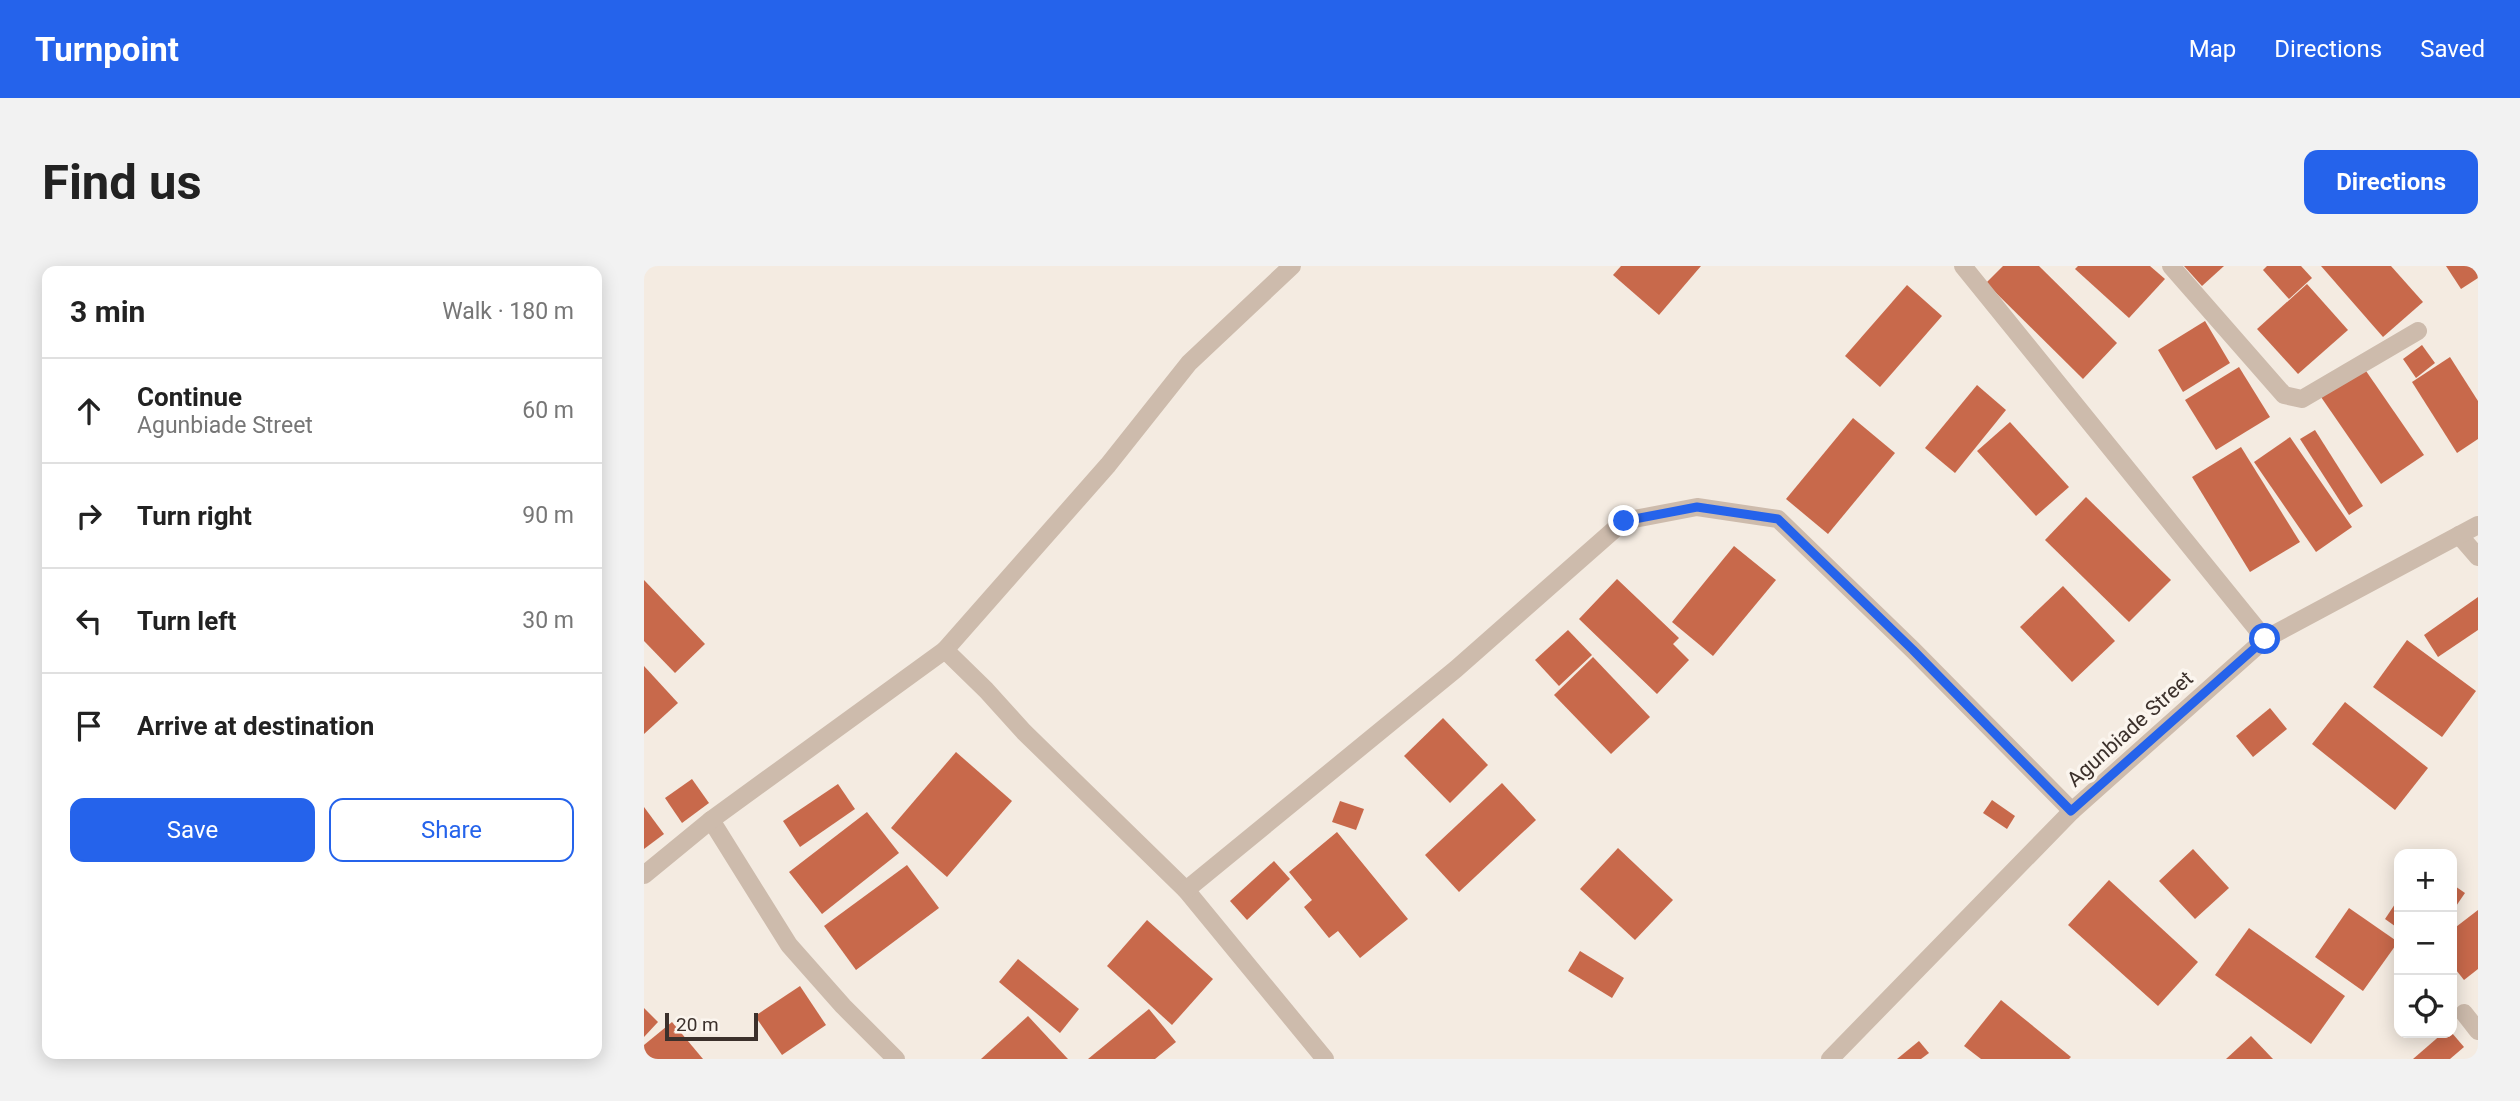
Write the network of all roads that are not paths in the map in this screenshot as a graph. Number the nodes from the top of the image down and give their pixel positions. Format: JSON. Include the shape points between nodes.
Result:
{"nodes":[{"id":1,"x":1292,"y":266,"type":"edge"},
{"id":2,"x":1963,"y":266,"type":"edge"},
{"id":3,"x":2171,"y":266,"type":"edge"},
{"id":4,"x":2418,"y":331,"type":"dead end"},
{"id":5,"x":2478,"y":525,"type":"edge"},
{"id":6,"x":2459,"y":535,"type":"junction"},
{"id":7,"x":2478,"y":558,"type":"edge"},
{"id":8,"x":2265,"y":639,"type":"junction"},
{"id":9,"x":945,"y":650,"type":"junction"},
{"id":10,"x":2071,"y":811,"type":"junction"},
{"id":11,"x":710,"y":820,"type":"junction"},
{"id":12,"x":644,"y":875,"type":"edge"},
{"id":13,"x":1186,"y":890,"type":"junction"},
{"id":14,"x":2464,"y":1013,"type":"dead end"},
{"id":15,"x":2478,"y":1031,"type":"edge"},
{"id":16,"x":896,"y":1059,"type":"edge"},
{"id":17,"x":1325,"y":1059,"type":"edge"},
{"id":18,"x":1830,"y":1059,"type":"edge"}],
"edges":[{"from":1,"to":9,"type":"street","via":[[1189,363],[1108,466]]},
{"from":2,"to":8,"type":"street"},
{"from":3,"to":4,"type":"street","via":[[2284,395],[2302,399]]},
{"from":5,"to":6,"type":"street","name":"Agunbiade Street"},
{"from":6,"to":7,"type":"street"},
{"from":6,"to":8,"type":"street","name":"Agunbiade Street"},
{"from":8,"to":10,"type":"street","name":"Agunbiade Street"},
{"from":9,"to":11,"type":"street"},
{"from":9,"to":13,"type":"street"},
{"from":10,"to":13,"type":"street","via":[[1778,519],[1697,507],[1624,521],[1456,669]]},
{"from":10,"to":18,"type":"street","name":"Agunbiade Street"},
{"from":11,"to":12,"type":"street"},
{"from":11,"to":16,"type":"street","via":[[789,945]]},
{"from":13,"to":17,"type":"street"},
{"from":14,"to":15,"type":"street"}]}
